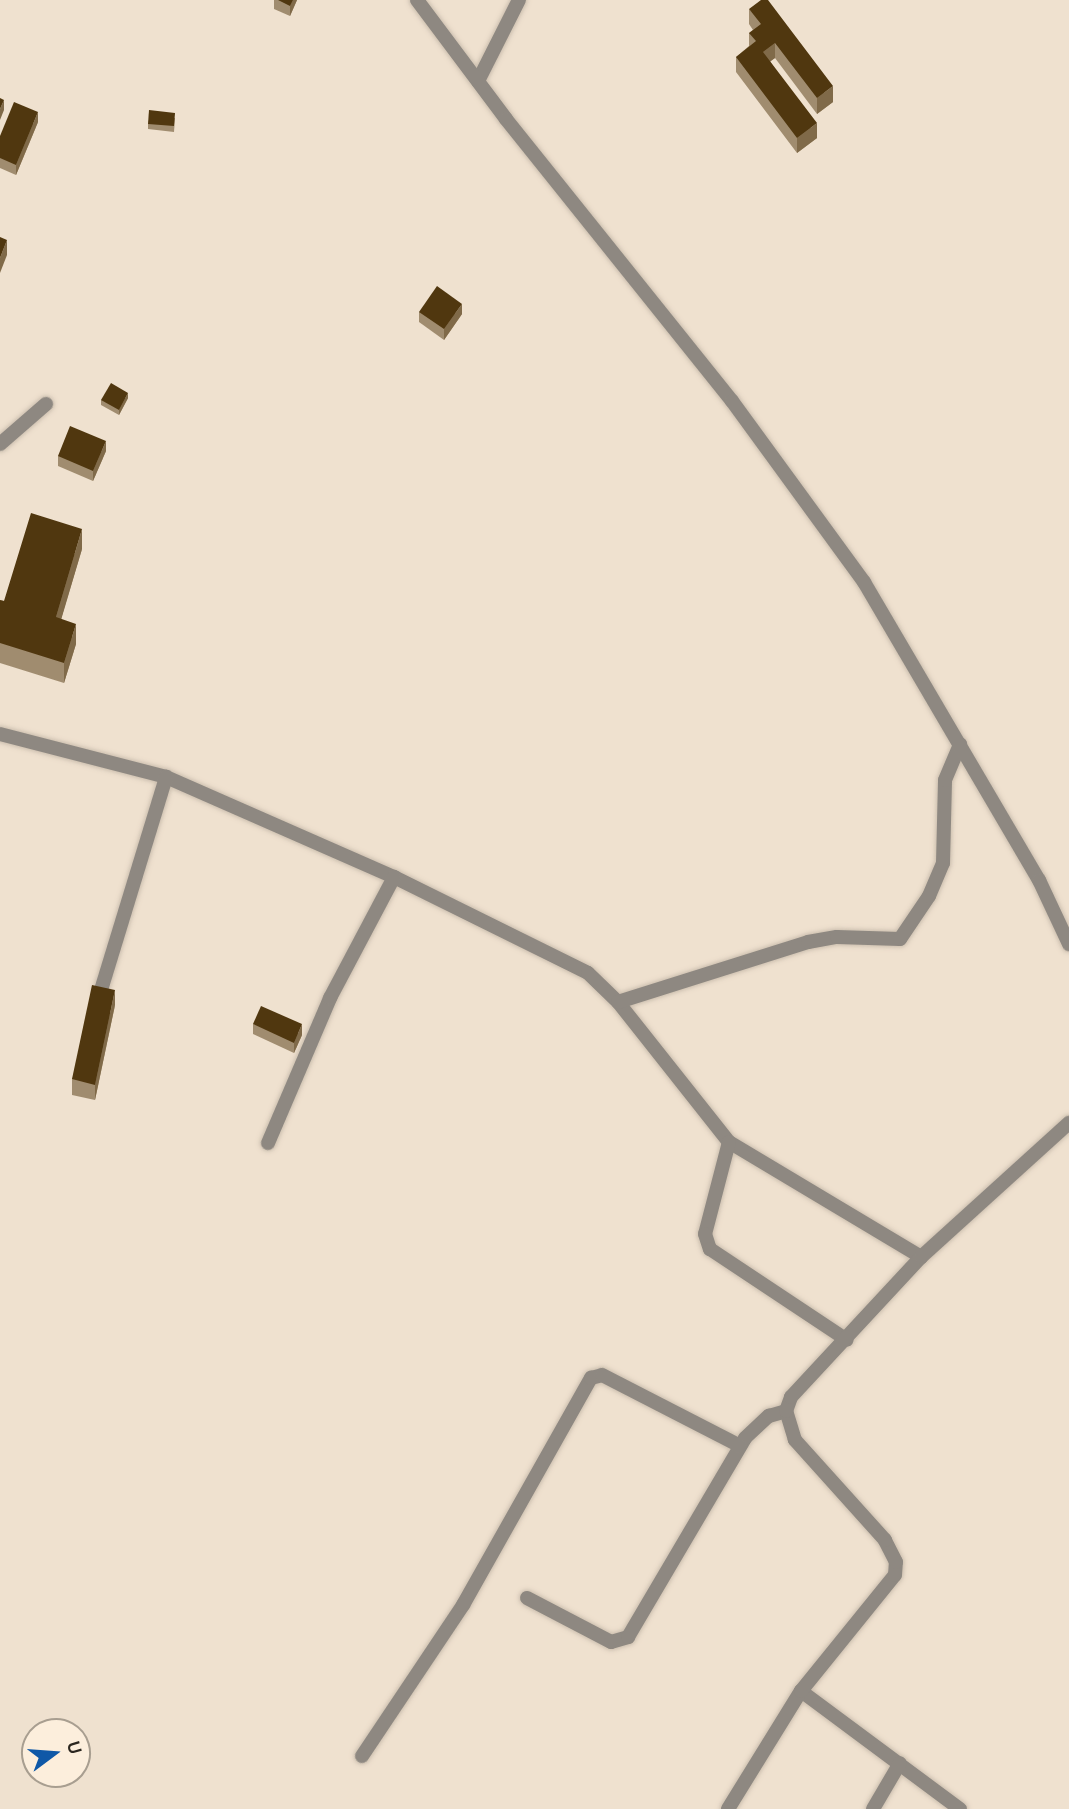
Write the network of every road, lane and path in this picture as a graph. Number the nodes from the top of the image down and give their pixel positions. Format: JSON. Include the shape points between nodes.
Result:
{"nodes":[{"id":1,"x":417,"y":0,"type":"edge"},
{"id":2,"x":519,"y":0,"type":"edge"},
{"id":3,"x":478,"y":82,"type":"junction"},
{"id":4,"x":46,"y":404,"type":"dead end"},
{"id":5,"x":0,"y":444,"type":"edge"},
{"id":6,"x":0,"y":734,"type":"edge"},
{"id":7,"x":960,"y":744,"type":"junction"},
{"id":8,"x":166,"y":777,"type":"junction"},
{"id":9,"x":394,"y":877,"type":"junction"},
{"id":10,"x":1069,"y":944,"type":"edge"},
{"id":11,"x":101,"y":990,"type":"edge"},
{"id":12,"x":618,"y":1002,"type":"junction"},
{"id":13,"x":1069,"y":1124,"type":"edge"},
{"id":14,"x":729,"y":1142,"type":"junction"},
{"id":15,"x":268,"y":1143,"type":"dead end"},
{"id":16,"x":921,"y":1257,"type":"junction"},
{"id":17,"x":847,"y":1340,"type":"junction"},
{"id":18,"x":786,"y":1411,"type":"junction"},
{"id":19,"x":740,"y":1446,"type":"junction"},
{"id":20,"x":527,"y":1598,"type":"dead end"},
{"id":21,"x":801,"y":1691,"type":"junction"},
{"id":22,"x":362,"y":1756,"type":"dead end"},
{"id":23,"x":900,"y":1763,"type":"junction"},
{"id":24,"x":728,"y":1809,"type":"edge"},
{"id":25,"x":873,"y":1809,"type":"edge"},
{"id":26,"x":960,"y":1809,"type":"edge"}],
"edges":[{"from":1,"to":3,"type":"street"},
{"from":2,"to":3,"type":"street"},
{"from":3,"to":7,"type":"street","via":[[799,489],[864,582]]},
{"from":4,"to":5,"type":"street"},
{"from":6,"to":8,"type":"street"},
{"from":7,"to":10,"type":"street","via":[[1039,880]]},
{"from":7,"to":12,"type":"street","via":[[946,780],[943,863],[929,896],[900,939],[837,937],[808,942]]},
{"from":8,"to":9,"type":"street"},
{"from":8,"to":11,"type":"street"},
{"from":9,"to":12,"type":"street","via":[[588,973]]},
{"from":9,"to":15,"type":"street","via":[[330,998]]},
{"from":12,"to":14,"type":"street"},
{"from":13,"to":16,"type":"street"},
{"from":14,"to":16,"type":"street"},
{"from":14,"to":17,"type":"street","via":[[705,1234],[707,1244]]},
{"from":16,"to":17,"type":"street"},
{"from":17,"to":18,"type":"street","via":[[800,1383]]},
{"from":18,"to":19,"type":"street","via":[[758,1424]]},
{"from":18,"to":21,"type":"street","via":[[795,1440],[885,1540],[896,1562],[891,1583]]},
{"from":19,"to":20,"type":"street","via":[[628,1637],[611,1642]]},
{"from":19,"to":22,"type":"street","via":[[602,1375],[591,1378],[463,1605]]},
{"from":21,"to":23,"type":"street"},
{"from":21,"to":24,"type":"street"},
{"from":23,"to":25,"type":"street"},
{"from":23,"to":26,"type":"street"}]}
